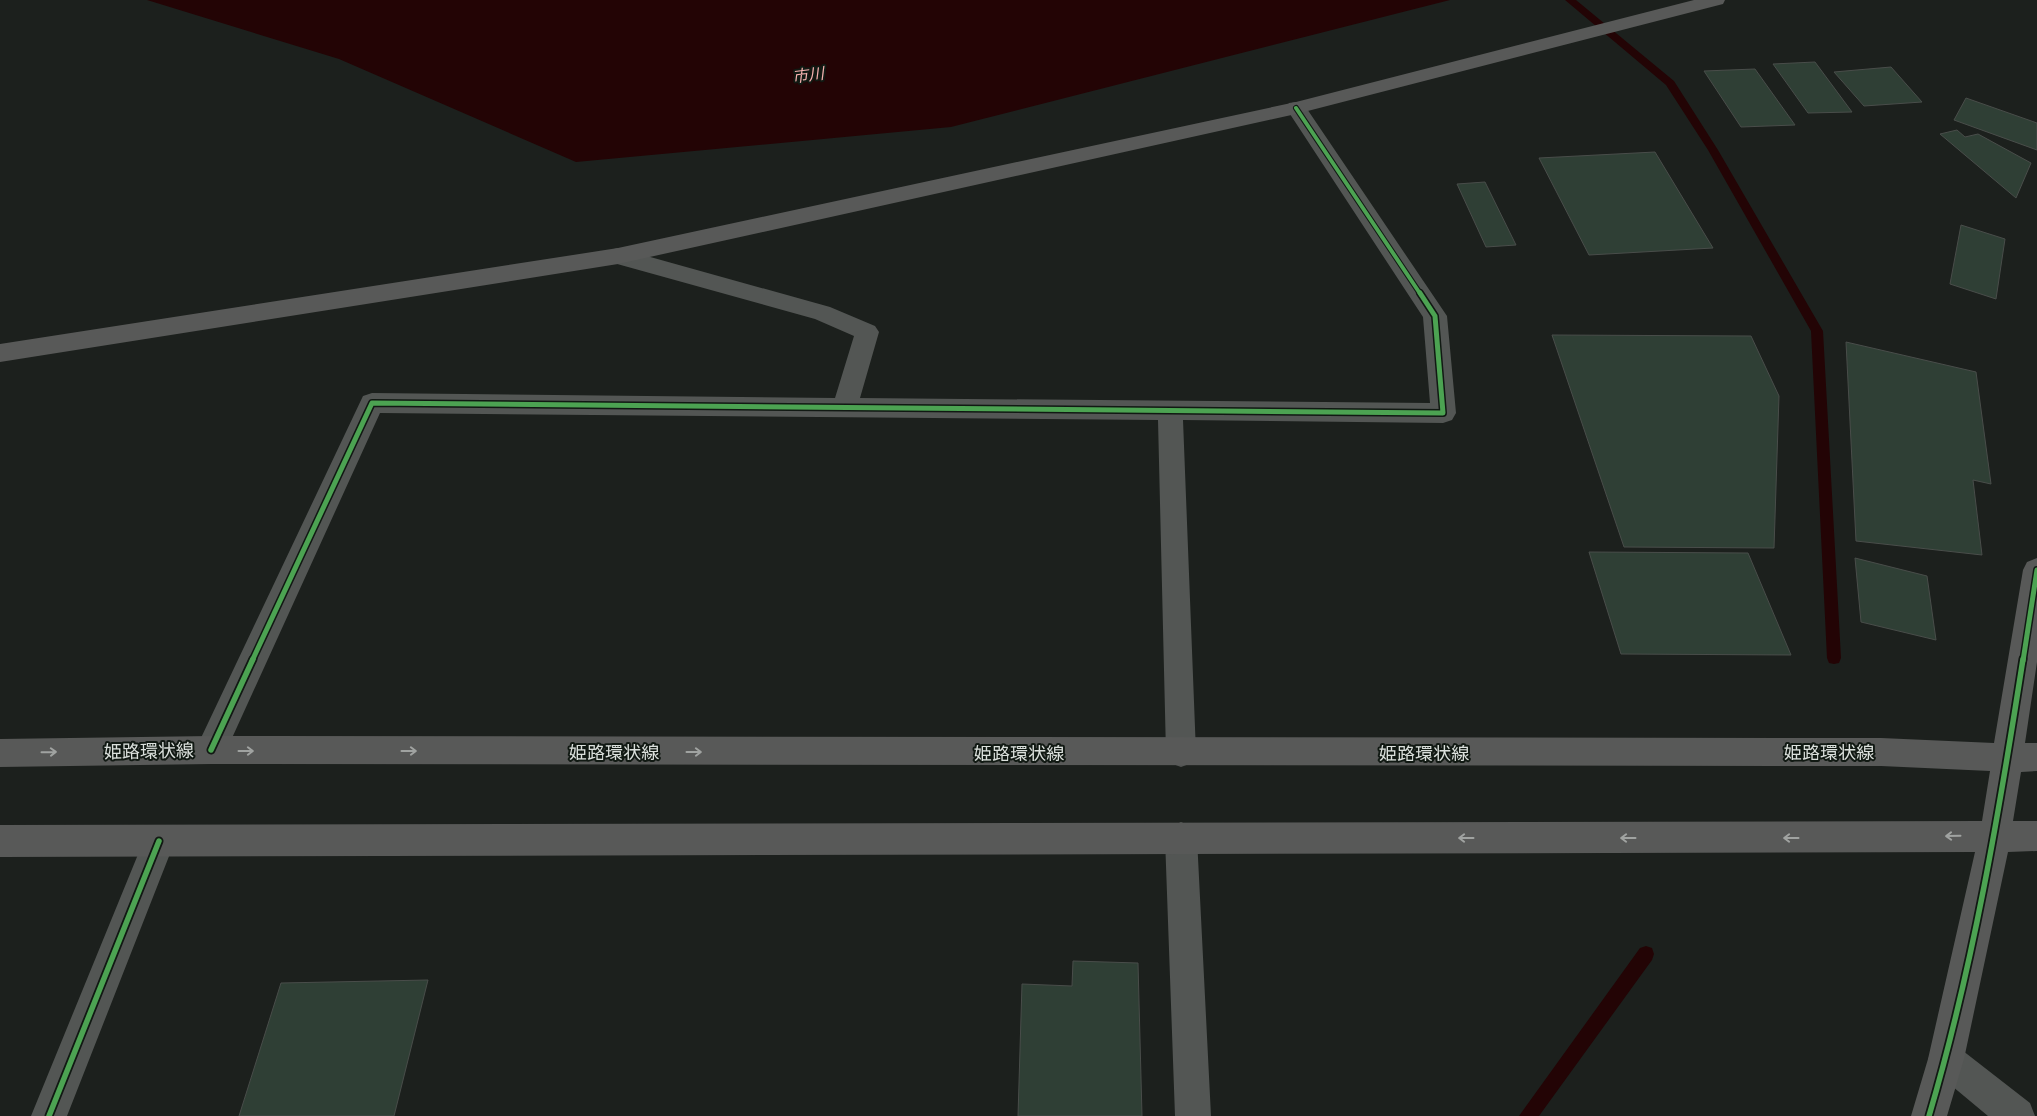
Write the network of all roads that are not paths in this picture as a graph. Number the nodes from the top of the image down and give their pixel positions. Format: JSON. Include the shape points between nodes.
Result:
{"nodes":[{"id":1,"x":1716,"y":0,"type":"edge"},
{"id":2,"x":1296,"y":108,"type":"junction"},
{"id":3,"x":618,"y":256,"type":"junction"},
{"id":4,"x":0,"y":353,"type":"edge"},
{"id":5,"x":844,"y":409,"type":"junction"},
{"id":6,"x":1170,"y":410,"type":"junction"},
{"id":7,"x":2037,"y":570,"type":"edge"},
{"id":8,"x":211,"y":750,"type":"junction"},
{"id":9,"x":0,"y":753,"type":"edge"},
{"id":10,"x":1181,"y":753,"type":"junction"},
{"id":11,"x":2022,"y":757,"type":"edge"},
{"id":12,"x":1995,"y":836,"type":"junction"},
{"id":13,"x":2037,"y":836,"type":"edge"},
{"id":14,"x":1181,"y":838,"type":"junction"},
{"id":15,"x":0,"y":841,"type":"edge"},
{"id":16,"x":160,"y":842,"type":"junction"},
{"id":17,"x":1946,"y":1059,"type":"junction"},
{"id":18,"x":49,"y":1116,"type":"edge"},
{"id":19,"x":1193,"y":1116,"type":"edge"},
{"id":20,"x":1930,"y":1116,"type":"edge"},
{"id":21,"x":2017,"y":1116,"type":"edge"}],
"edges":[{"from":1,"to":2,"type":"main road"},
{"from":2,"to":3,"type":"main road"},
{"from":2,"to":6,"type":"street","via":[[1435,316],[1443,413]]},
{"from":3,"to":4,"type":"main road"},
{"from":3,"to":5,"type":"street","via":[[822,313],[867,332]]},
{"from":5,"to":6,"type":"street"},
{"from":5,"to":8,"type":"street","via":[[372,403]]},
{"from":6,"to":10,"type":"street"},
{"from":7,"to":11,"type":"main road"},
{"from":9,"to":8,"type":"main road","name":"姫路環状線","one_way":true},
{"from":8,"to":10,"type":"main road","name":"姫路環状線","one_way":true},
{"from":10,"to":11,"type":"main road","name":"姫路環状線","via":[[1881,752]]},
{"from":11,"to":12,"type":"main road"},
{"from":12,"to":13,"type":"main road"},
{"from":12,"to":14,"type":"main road","one_way":true},
{"from":12,"to":17,"type":"main road"},
{"from":14,"to":16,"type":"main road"},
{"from":14,"to":19,"type":"street"},
{"from":15,"to":16,"type":"main road"},
{"from":16,"to":18,"type":"street"},
{"from":17,"to":20,"type":"main road"},
{"from":17,"to":21,"type":"street"}]}
